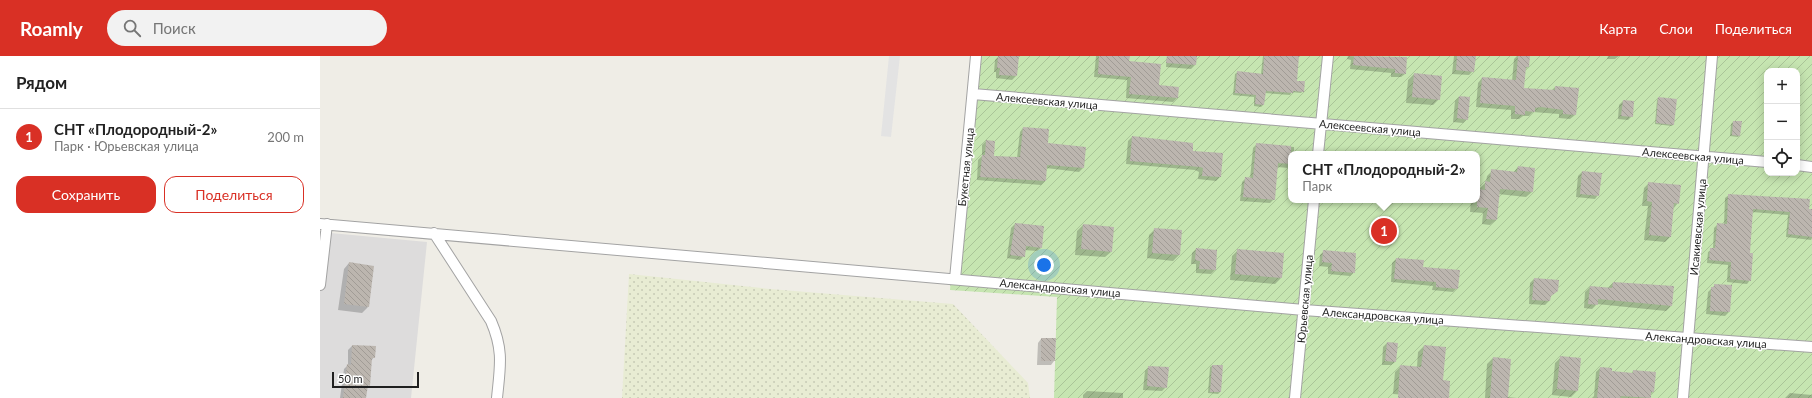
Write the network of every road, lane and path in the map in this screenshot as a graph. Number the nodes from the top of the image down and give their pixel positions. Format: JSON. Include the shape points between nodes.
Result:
{"nodes":[{"id":1,"x":976,"y":56,"type":"edge"},
{"id":2,"x":1328,"y":56,"type":"edge"},
{"id":3,"x":1712,"y":56,"type":"edge"},
{"id":4,"x":973,"y":94,"type":"junction"},
{"id":5,"x":1321,"y":124,"type":"junction"},
{"id":6,"x":1318,"y":151,"type":"edge"},
{"id":7,"x":1704,"y":157,"type":"junction"},
{"id":8,"x":1764,"y":162,"type":"edge"},
{"id":9,"x":1800,"y":165,"type":"edge"},
{"id":10,"x":1812,"y":167,"type":"edge"},
{"id":11,"x":1314,"y":203,"type":"edge"},
{"id":12,"x":323,"y":224,"type":"edge"},
{"id":13,"x":434,"y":233,"type":"junction"},
{"id":14,"x":955,"y":279,"type":"junction"},
{"id":15,"x":320,"y":285,"type":"edge"},
{"id":16,"x":1304,"y":310,"type":"junction"},
{"id":17,"x":1688,"y":338,"type":"junction"},
{"id":18,"x":1812,"y":347,"type":"edge"},
{"id":19,"x":497,"y":398,"type":"edge"},
{"id":20,"x":1295,"y":398,"type":"edge"},
{"id":21,"x":1683,"y":398,"type":"edge"}],
"edges":[{"from":1,"to":4,"type":"street","name":"Букетная улица"},
{"from":2,"to":5,"type":"street"},
{"from":3,"to":7,"type":"street","name":"Исакиевская улица"},
{"from":4,"to":5,"type":"street","name":"Алексеевская улица"},
{"from":4,"to":14,"type":"street","name":"Букетная улица"},
{"from":5,"to":6,"type":"street"},
{"from":5,"to":7,"type":"street","name":"Алексеевская улица"},
{"from":7,"to":8,"type":"street","name":"Алексеевская улица"},
{"from":7,"to":17,"type":"street","name":"Исакиевская улица"},
{"from":9,"to":10,"type":"street"},
{"from":11,"to":16,"type":"street","name":"Юрьевская улица"},
{"from":12,"to":13,"type":"street","name":"Александровская улица"},
{"from":12,"to":15,"type":"street"},
{"from":13,"to":14,"type":"street","name":"Александровская улица"},
{"from":13,"to":19,"type":"street","via":[[491,321],[497,335],[500,348]]},
{"from":14,"to":16,"type":"street","name":"Александровская улица"},
{"from":16,"to":17,"type":"street","name":"Александровская улица"},
{"from":16,"to":20,"type":"street","name":"Юрьевская улица"},
{"from":17,"to":18,"type":"street","name":"Александровская улица"},
{"from":17,"to":21,"type":"street","name":"Исакиевская улица"}]}
